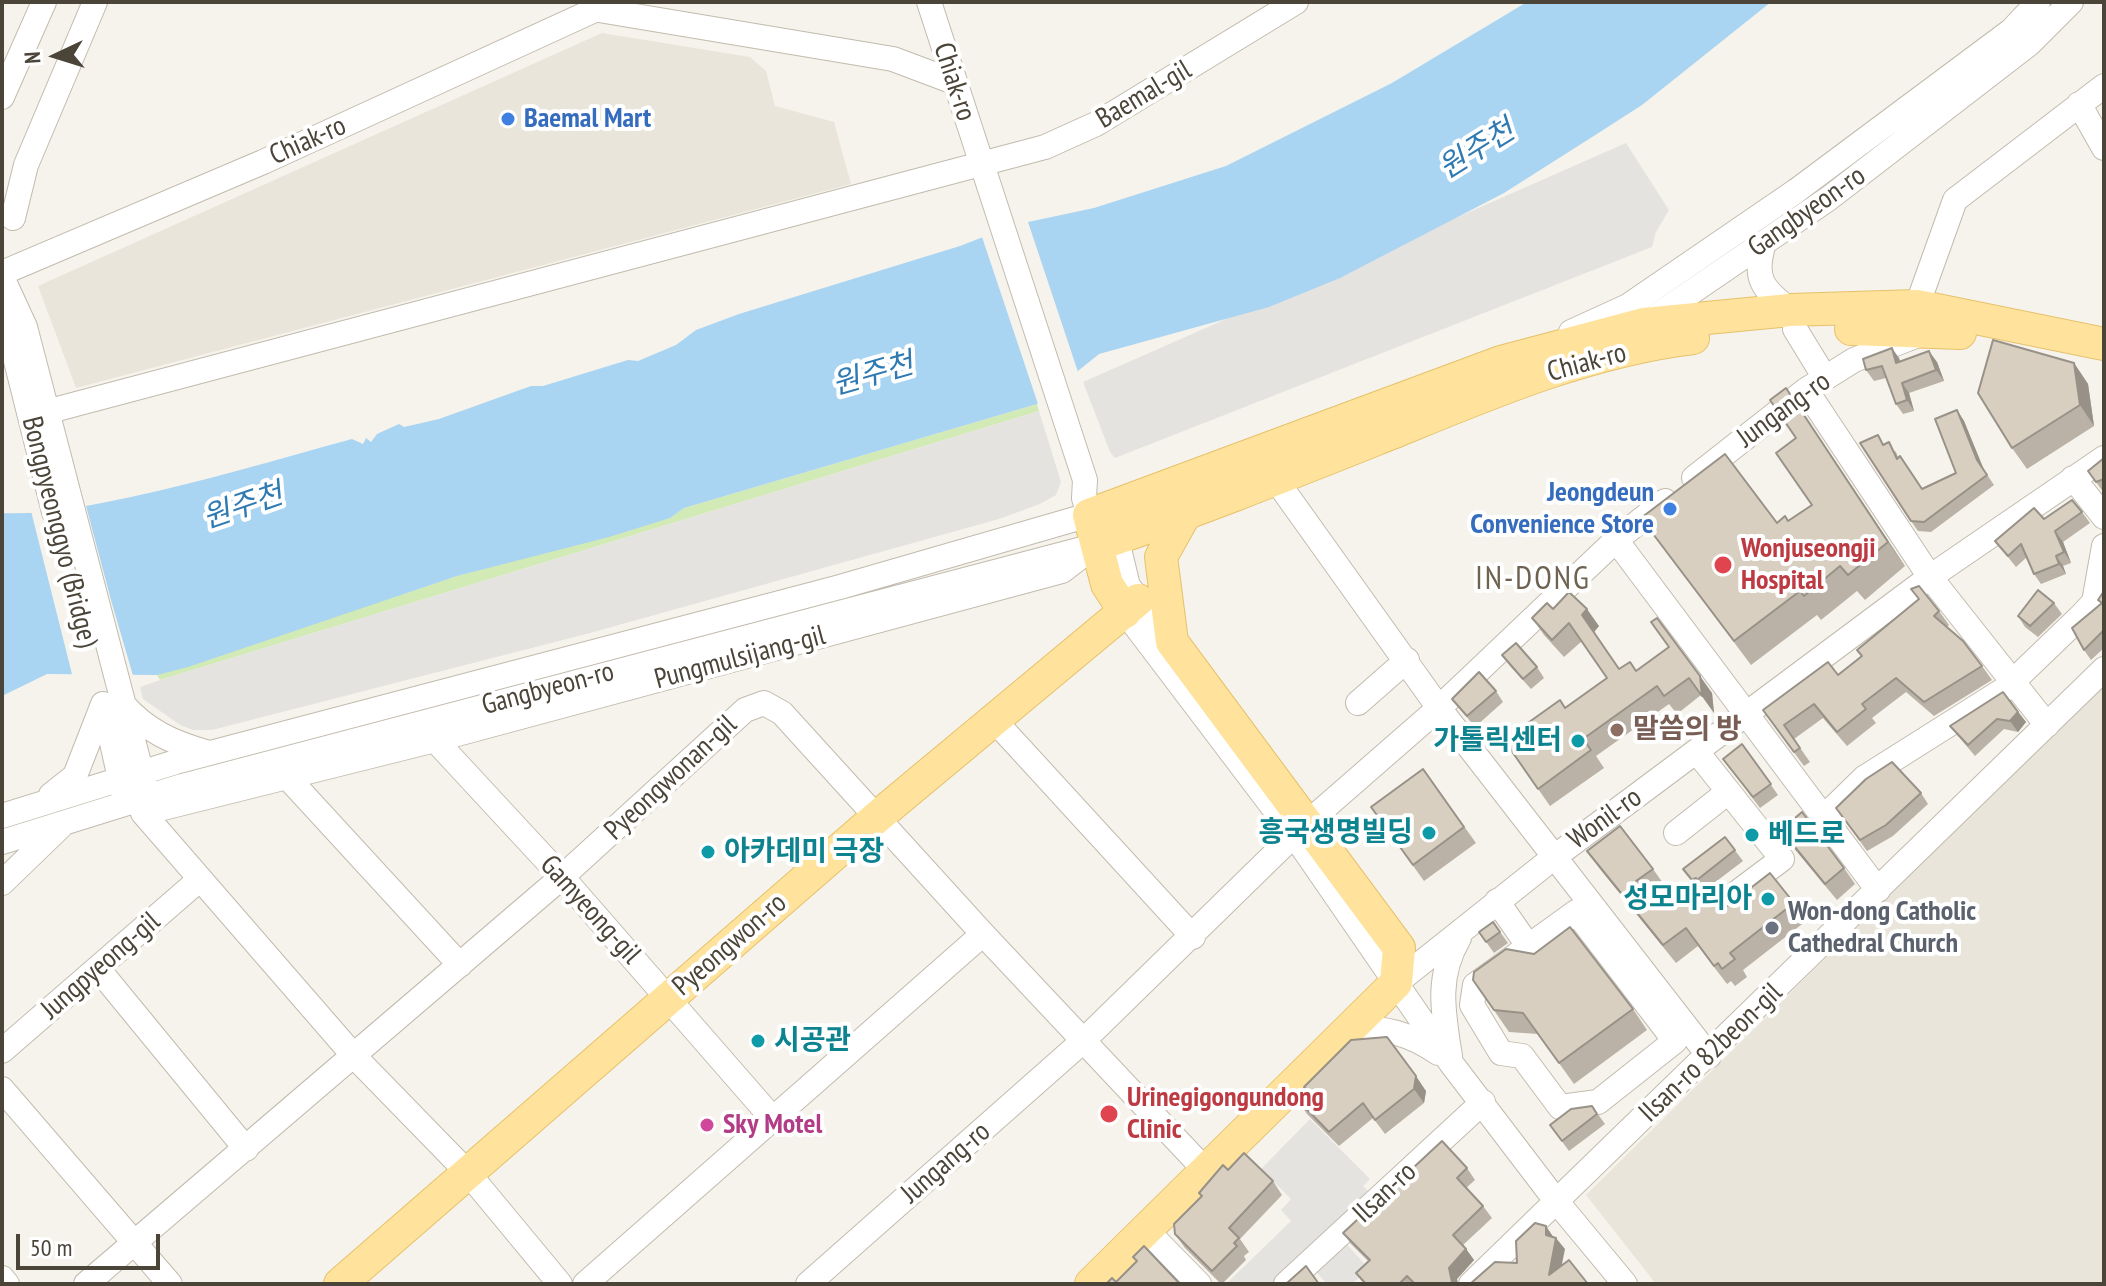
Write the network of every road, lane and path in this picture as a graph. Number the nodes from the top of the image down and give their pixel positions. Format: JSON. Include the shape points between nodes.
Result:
{"nodes":[{"id":1,"x":44,"y":2,"type":"edge"},
{"id":2,"x":95,"y":2,"type":"edge"},
{"id":3,"x":929,"y":2,"type":"edge"},
{"id":4,"x":1296,"y":2,"type":"edge"},
{"id":5,"x":2038,"y":2,"type":"edge"},
{"id":6,"x":2071,"y":2,"type":"edge"},
{"id":7,"x":599,"y":5,"type":"edge"},
{"id":8,"x":8,"y":69,"type":"edge"},
{"id":9,"x":954,"y":82,"type":"junction"},
{"id":10,"x":2104,"y":86,"type":"edge"},
{"id":11,"x":2,"y":97,"type":"edge"},
{"id":12,"x":2079,"y":104,"type":"junction"},
{"id":13,"x":2104,"y":148,"type":"edge"},
{"id":14,"x":983,"y":170,"type":"junction"},
{"id":15,"x":13,"y":218,"type":"dead end"},
{"id":16,"x":1764,"y":243,"type":"junction"},
{"id":17,"x":2,"y":275,"type":"edge"},
{"id":18,"x":2,"y":285,"type":"edge"},
{"id":19,"x":1924,"y":318,"type":"junction"},
{"id":20,"x":1792,"y":319,"type":"junction"},
{"id":21,"x":1644,"y":324,"type":"junction"},
{"id":22,"x":2104,"y":344,"type":"edge"},
{"id":23,"x":2104,"y":363,"type":"edge"},
{"id":24,"x":1508,"y":372,"type":"junction"},
{"id":25,"x":1815,"y":384,"type":"junction"},
{"id":26,"x":38,"y":414,"type":"junction"},
{"id":27,"x":2104,"y":458,"type":"edge"},
{"id":28,"x":2073,"y":478,"type":"junction"},
{"id":29,"x":1276,"y":480,"type":"junction"},
{"id":30,"x":1184,"y":516,"type":"junction"},
{"id":31,"x":2104,"y":517,"type":"edge"},
{"id":32,"x":1103,"y":526,"type":"junction"},
{"id":33,"x":1616,"y":540,"type":"junction"},
{"id":34,"x":2104,"y":546,"type":"edge"},
{"id":35,"x":1930,"y":577,"type":"junction"},
{"id":36,"x":1132,"y":606,"type":"junction"},
{"id":37,"x":1172,"y":642,"type":"junction"},
{"id":38,"x":1407,"y":660,"type":"junction"},
{"id":39,"x":2104,"y":669,"type":"edge"},
{"id":40,"x":2014,"y":681,"type":"junction"},
{"id":41,"x":1358,"y":703,"type":"dead end"},
{"id":42,"x":1439,"y":708,"type":"junction"},
{"id":43,"x":1748,"y":716,"type":"junction"},
{"id":44,"x":994,"y":720,"type":"junction"},
{"id":45,"x":2047,"y":725,"type":"junction"},
{"id":46,"x":117,"y":728,"type":"junction"},
{"id":47,"x":435,"y":740,"type":"junction"},
{"id":48,"x":1697,"y":752,"type":"junction"},
{"id":49,"x":211,"y":754,"type":"junction"},
{"id":50,"x":130,"y":775,"type":"junction"},
{"id":51,"x":288,"y":778,"type":"junction"},
{"id":52,"x":1728,"y":792,"type":"junction"},
{"id":53,"x":139,"y":802,"type":"junction"},
{"id":54,"x":40,"y":804,"type":"junction"},
{"id":55,"x":2,"y":816,"type":"edge"},
{"id":56,"x":1824,"y":817,"type":"junction"},
{"id":57,"x":876,"y":818,"type":"junction"},
{"id":58,"x":66,"y":822,"type":"junction"},
{"id":59,"x":1300,"y":830,"type":"junction"},
{"id":60,"x":1676,"y":833,"type":"dead end"},
{"id":61,"x":2,"y":842,"type":"edge"},
{"id":62,"x":1553,"y":858,"type":"junction"},
{"id":63,"x":562,"y":877,"type":"junction"},
{"id":64,"x":199,"y":880,"type":"junction"},
{"id":65,"x":2,"y":883,"type":"edge"},
{"id":66,"x":1878,"y":890,"type":"junction"},
{"id":67,"x":1734,"y":895,"type":"dead end"},
{"id":68,"x":1497,"y":901,"type":"junction"},
{"id":69,"x":1466,"y":926,"type":"junction"},
{"id":70,"x":983,"y":934,"type":"junction"},
{"id":71,"x":1193,"y":937,"type":"junction"},
{"id":72,"x":1529,"y":947,"type":"junction"},
{"id":73,"x":460,"y":965,"type":"junction"},
{"id":74,"x":99,"y":970,"type":"junction"},
{"id":75,"x":1396,"y":983,"type":"junction"},
{"id":76,"x":669,"y":999,"type":"junction"},
{"id":77,"x":1351,"y":1027,"type":"junction"},
{"id":78,"x":1083,"y":1041,"type":"junction"},
{"id":79,"x":2,"y":1051,"type":"edge"},
{"id":80,"x":354,"y":1056,"type":"junction"},
{"id":81,"x":1709,"y":1056,"type":"junction"},
{"id":82,"x":1451,"y":1063,"type":"junction"},
{"id":83,"x":2,"y":1089,"type":"edge"},
{"id":84,"x":1483,"y":1102,"type":"junction"},
{"id":85,"x":773,"y":1119,"type":"junction"},
{"id":86,"x":246,"y":1149,"type":"junction"},
{"id":87,"x":1205,"y":1170,"type":"junction"},
{"id":88,"x":468,"y":1173,"type":"junction"},
{"id":89,"x":1557,"y":1202,"type":"junction"},
{"id":90,"x":1145,"y":1229,"type":"junction"},
{"id":91,"x":137,"y":1243,"type":"junction"},
{"id":92,"x":2,"y":1278,"type":"edge"},
{"id":93,"x":7,"y":1284,"type":"edge"},
{"id":94,"x":86,"y":1284,"type":"edge"},
{"id":95,"x":170,"y":1284,"type":"edge"},
{"id":96,"x":340,"y":1284,"type":"edge"},
{"id":97,"x":560,"y":1284,"type":"edge"},
{"id":98,"x":585,"y":1284,"type":"edge"},
{"id":99,"x":808,"y":1284,"type":"edge"},
{"id":100,"x":1091,"y":1284,"type":"edge"},
{"id":101,"x":1199,"y":1284,"type":"edge"},
{"id":102,"x":1286,"y":1284,"type":"edge"},
{"id":103,"x":1471,"y":1284,"type":"edge"},
{"id":104,"x":1625,"y":1284,"type":"edge"}],
"edges":[{"from":1,"to":8,"type":"street"},
{"from":2,"to":15,"type":"street","via":[[26,165]]},
{"from":3,"to":9,"type":"street","name":"Chiak-ro"},
{"from":4,"to":14,"type":"street","name":"Baemal-gil","via":[[1096,124]]},
{"from":5,"to":24,"type":"street","name":"Gangbyeon-ro","via":[[2012,30],[1899,116],[1628,306]]},
{"from":6,"to":16,"type":"street","name":"Gangbyeon-ro","via":[[2029,44]]},
{"from":7,"to":9,"type":"street","via":[[893,59]]},
{"from":7,"to":17,"type":"street","name":"Chiak-ro","via":[[263,162]]},
{"from":8,"to":11,"type":"street"},
{"from":9,"to":14,"type":"street","name":"Chiak-ro"},
{"from":10,"to":12,"type":"street"},
{"from":12,"to":13,"type":"street"},
{"from":12,"to":19,"type":"street","via":[[1955,200]]},
{"from":14,"to":26,"type":"street","name":"Baemal-gil"},
{"from":14,"to":32,"type":"street","name":"Chiak-ro","via":[[1085,480],[1106,498]]},
{"from":16,"to":20,"type":"street","via":[[1758,261],[1766,291]]},
{"from":16,"to":21,"type":"street","name":"Gangbyeon-ro"},
{"from":17,"to":26,"type":"street","via":[[25,327]]},
{"from":18,"to":26,"type":"street","via":[[9,333]]},
{"from":19,"to":20,"type":"main road","name":"Chiak-ro"},
{"from":19,"to":22,"type":"main road","name":"Chiak-ro"},
{"from":19,"to":23,"type":"main road","name":"Chiak-ro"},
{"from":19,"to":25,"type":"street","name":"Jungang-ro"},
{"from":20,"to":21,"type":"main road","name":"Chiak-ro"},
{"from":20,"to":24,"type":"main road","name":"Chiak-ro"},
{"from":20,"to":25,"type":"street"},
{"from":21,"to":24,"type":"main road","name":"Gangbyeon-ro"},
{"from":24,"to":29,"type":"main road","name":"Chiak-ro"},
{"from":24,"to":32,"type":"main road","name":"Chiak-ro"},
{"from":25,"to":33,"type":"street","name":"Jungang-ro"},
{"from":25,"to":35,"type":"street"},
{"from":26,"to":46,"type":"street","name":"Bongpyeonggyo (Bridge)"},
{"from":27,"to":28,"type":"street","name":"Wonil-ro"},
{"from":28,"to":31,"type":"street"},
{"from":28,"to":35,"type":"street","name":"Wonil-ro"},
{"from":29,"to":30,"type":"main road","name":"Chiak-ro"},
{"from":29,"to":38,"type":"street"},
{"from":30,"to":32,"type":"main road","name":"Chiak-ro"},
{"from":30,"to":37,"type":"main road","via":[[1161,557]]},
{"from":32,"to":36,"type":"main road","via":[[1107,584]]},
{"from":32,"to":47,"type":"street","name":"Pungmulsijang-gil","via":[[1062,571]]},
{"from":32,"to":49,"type":"street","name":"Gangbyeon-ro","via":[[825,591]]},
{"from":32,"to":53,"type":"street","name":"Gangbyeon-ro"},
{"from":33,"to":42,"type":"street","name":"Jungang-ro"},
{"from":33,"to":43,"type":"street"},
{"from":34,"to":40,"type":"street","via":[[2094,602]]},
{"from":35,"to":40,"type":"street"},
{"from":35,"to":43,"type":"street","name":"Wonil-ro"},
{"from":36,"to":37,"type":"street"},
{"from":36,"to":44,"type":"main road","name":"Pyeongwon-ro"},
{"from":36,"to":59,"type":"street"},
{"from":37,"to":59,"type":"main road"},
{"from":38,"to":41,"type":"street"},
{"from":38,"to":42,"type":"street"},
{"from":39,"to":45,"type":"street","name":"Ilsan-ro 82beon-gil"},
{"from":40,"to":45,"type":"street"},
{"from":40,"to":56,"type":"street","via":[[1864,778]]},
{"from":42,"to":59,"type":"street","name":"Jungang-ro"},
{"from":42,"to":62,"type":"street"},
{"from":43,"to":48,"type":"street","name":"Wonil-ro"},
{"from":43,"to":56,"type":"street"},
{"from":44,"to":57,"type":"main road","name":"Pyeongwon-ro"},
{"from":44,"to":71,"type":"street"},
{"from":45,"to":66,"type":"street","name":"Ilsan-ro 82beon-gil"},
{"from":46,"to":49,"type":"street"},
{"from":46,"to":50,"type":"street","name":"Bongpyeonggyo (Bridge)"},
{"from":46,"to":54,"type":"street","via":[[75,776]]},
{"from":47,"to":51,"type":"street","name":"Pungmulsijang-gil"},
{"from":47,"to":63,"type":"street","name":"Gamyeong-gil"},
{"from":48,"to":52,"type":"street"},
{"from":48,"to":62,"type":"street","name":"Wonil-ro"},
{"from":49,"to":50,"type":"street","name":"Gangbyeon-ro"},
{"from":50,"to":53,"type":"street","name":"Bongpyeonggyo (Bridge)"},
{"from":50,"to":54,"type":"street","name":"Gangbyeon-ro"},
{"from":51,"to":53,"type":"street","name":"Pungmulsijang-gil"},
{"from":51,"to":73,"type":"street"},
{"from":52,"to":60,"type":"street"},
{"from":52,"to":67,"type":"street","via":[[1782,859]]},
{"from":53,"to":58,"type":"street","name":"Gangbyeon-ro"},
{"from":53,"to":64,"type":"street"},
{"from":54,"to":55,"type":"street","name":"Gangbyeon-ro"},
{"from":56,"to":66,"type":"street"},
{"from":57,"to":63,"type":"street","name":"Pyeongwonan-gil","via":[[782,713],[764,703],[745,710]]},
{"from":57,"to":70,"type":"street"},
{"from":57,"to":76,"type":"main road","name":"Pyeongwon-ro"},
{"from":58,"to":61,"type":"street","name":"Gangbyeon-ro"},
{"from":58,"to":65,"type":"street"},
{"from":59,"to":71,"type":"street","name":"Jungang-ro"},
{"from":59,"to":75,"type":"main road","via":[[1399,948]]},
{"from":62,"to":68,"type":"street","name":"Wonil-ro"},
{"from":62,"to":81,"type":"street"},
{"from":63,"to":73,"type":"street","name":"Pyeongwonan-gil"},
{"from":63,"to":76,"type":"street","name":"Gamyeong-gil"},
{"from":64,"to":74,"type":"street","name":"Jungpyeong-gil"},
{"from":64,"to":80,"type":"street"},
{"from":66,"to":81,"type":"street","name":"Ilsan-ro 82beon-gil"},
{"from":68,"to":69,"type":"street","name":"Wonil-ro"},
{"from":68,"to":72,"type":"street"},
{"from":69,"to":75,"type":"street","name":"Wonil-ro"},
{"from":69,"to":82,"type":"street","via":[[1445,961],[1443,1008]]},
{"from":70,"to":78,"type":"street"},
{"from":70,"to":85,"type":"street"},
{"from":71,"to":78,"type":"street","name":"Jungang-ro"},
{"from":72,"to":72,"type":"street","via":[[1576,912],[1675,1041],[1598,1102],[1560,1107],[1522,1056],[1501,1053],[1472,1005],[1475,985]]},
{"from":73,"to":80,"type":"street","name":"Pyeongwonan-gil"},
{"from":74,"to":79,"type":"street","name":"Jungpyeong-gil"},
{"from":74,"to":86,"type":"street"},
{"from":75,"to":77,"type":"main road","name":"Wonil-ro"},
{"from":75,"to":82,"type":"street"},
{"from":76,"to":85,"type":"street","name":"Gamyeong-gil"},
{"from":76,"to":88,"type":"main road","name":"Pyeongwon-ro"},
{"from":77,"to":82,"type":"street","via":[[1385,1028],[1418,1038]]},
{"from":77,"to":87,"type":"main road","name":"Wonil-ro"},
{"from":78,"to":87,"type":"street"},
{"from":78,"to":99,"type":"street","name":"Jungang-ro"},
{"from":80,"to":86,"type":"street","name":"Pyeongwonan-gil"},
{"from":80,"to":88,"type":"street"},
{"from":81,"to":89,"type":"street","name":"Ilsan-ro 82beon-gil"},
{"from":82,"to":84,"type":"street"},
{"from":83,"to":91,"type":"street"},
{"from":84,"to":89,"type":"street"},
{"from":84,"to":102,"type":"street","name":"Ilsan-ro"},
{"from":85,"to":98,"type":"street"},
{"from":86,"to":91,"type":"street","name":"Pyeongwonan-gil"},
{"from":87,"to":90,"type":"main road","name":"Wonil-ro"},
{"from":88,"to":96,"type":"main road","name":"Pyeongwon-ro"},
{"from":88,"to":97,"type":"street"},
{"from":89,"to":103,"type":"street"},
{"from":89,"to":104,"type":"street"},
{"from":90,"to":100,"type":"main road","name":"Wonil-ro"},
{"from":90,"to":101,"type":"street"},
{"from":91,"to":94,"type":"street","name":"Pyeongwonan-gil"},
{"from":91,"to":95,"type":"street"},
{"from":92,"to":93,"type":"street"}]}
